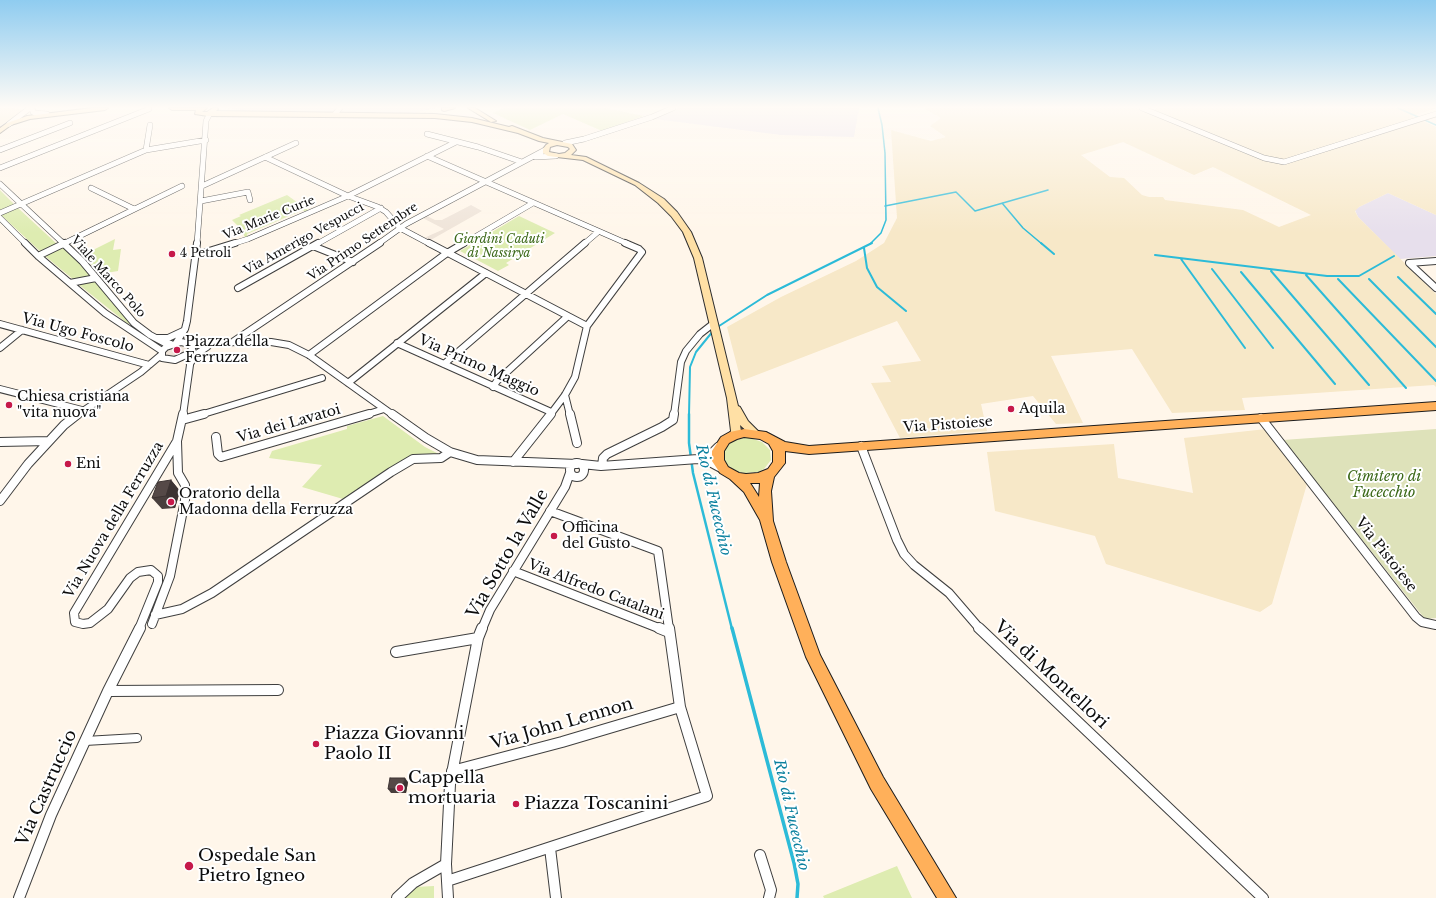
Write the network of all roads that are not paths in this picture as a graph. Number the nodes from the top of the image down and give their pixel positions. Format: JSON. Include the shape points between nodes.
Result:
{"nodes":[{"id":1,"x":546,"y":149,"type":"edge"},
{"id":2,"x":46,"y":150,"type":"edge"},
{"id":3,"x":146,"y":150,"type":"edge"},
{"id":4,"x":205,"y":150,"type":"edge"},
{"id":5,"x":281,"y":150,"type":"edge"},
{"id":6,"x":440,"y":150,"type":"edge"},
{"id":7,"x":482,"y":150,"type":"edge"},
{"id":8,"x":544,"y":150,"type":"edge"},
{"id":9,"x":572,"y":150,"type":"edge"},
{"id":10,"x":575,"y":150,"type":"edge"},
{"id":11,"x":1244,"y":150,"type":"edge"},
{"id":12,"x":1322,"y":150,"type":"edge"},
{"id":13,"x":427,"y":156,"type":"junction"},
{"id":14,"x":556,"y":156,"type":"junction"},
{"id":15,"x":565,"y":156,"type":"junction"},
{"id":16,"x":265,"y":157,"type":"junction"},
{"id":17,"x":531,"y":158,"type":"junction"},
{"id":18,"x":584,"y":158,"type":"junction"},
{"id":19,"x":522,"y":162,"type":"junction"},
{"id":20,"x":0,"y":168,"type":"edge"},
{"id":21,"x":485,"y":182,"type":"junction"},
{"id":22,"x":0,"y":184,"type":"edge"},
{"id":23,"x":182,"y":186,"type":"dead end"},
{"id":24,"x":202,"y":186,"type":"junction"},
{"id":25,"x":90,"y":188,"type":"dead end"},
{"id":26,"x":348,"y":196,"type":"junction"},
{"id":27,"x":250,"y":200,"type":"dead end"},
{"id":28,"x":201,"y":201,"type":"junction"},
{"id":29,"x":533,"y":203,"type":"junction"},
{"id":30,"x":21,"y":204,"type":"junction"},
{"id":31,"x":381,"y":208,"type":"junction"},
{"id":32,"x":134,"y":209,"type":"junction"},
{"id":33,"x":0,"y":213,"type":"edge"},
{"id":34,"x":0,"y":218,"type":"edge"},
{"id":35,"x":400,"y":228,"type":"junction"},
{"id":36,"x":598,"y":232,"type":"junction"},
{"id":37,"x":63,"y":244,"type":"junction"},
{"id":38,"x":313,"y":246,"type":"junction"},
{"id":39,"x":447,"y":253,"type":"junction"},
{"id":40,"x":196,"y":255,"type":"junction"},
{"id":41,"x":38,"y":256,"type":"junction"},
{"id":42,"x":1436,"y":261,"type":"edge"},
{"id":43,"x":353,"y":262,"type":"junction"},
{"id":44,"x":486,"y":273,"type":"junction"},
{"id":45,"x":96,"y":278,"type":"junction"},
{"id":46,"x":70,"y":283,"type":"junction"},
{"id":47,"x":238,"y":288,"type":"dead end"},
{"id":48,"x":1436,"y":288,"type":"edge"},
{"id":49,"x":526,"y":294,"type":"junction"},
{"id":50,"x":568,"y":316,"type":"junction"},
{"id":51,"x":714,"y":321,"type":"junction"},
{"id":52,"x":0,"y":324,"type":"edge"},
{"id":53,"x":257,"y":326,"type":"junction"},
{"id":54,"x":587,"y":326,"type":"junction"},
{"id":55,"x":185,"y":329,"type":"junction"},
{"id":56,"x":22,"y":330,"type":"junction"},
{"id":57,"x":156,"y":338,"type":"junction"},
{"id":58,"x":233,"y":341,"type":"junction"},
{"id":59,"x":247,"y":341,"type":"junction"},
{"id":60,"x":397,"y":342,"type":"junction"},
{"id":61,"x":174,"y":343,"type":"junction"},
{"id":62,"x":189,"y":343,"type":"junction"},
{"id":63,"x":223,"y":343,"type":"junction"},
{"id":64,"x":207,"y":347,"type":"junction"},
{"id":65,"x":0,"y":348,"type":"edge"},
{"id":66,"x":161,"y":353,"type":"junction"},
{"id":67,"x":189,"y":353,"type":"junction"},
{"id":68,"x":309,"y":355,"type":"junction"},
{"id":69,"x":178,"y":359,"type":"junction"},
{"id":70,"x":168,"y":360,"type":"junction"},
{"id":71,"x":444,"y":364,"type":"junction"},
{"id":72,"x":149,"y":365,"type":"junction"},
{"id":73,"x":190,"y":365,"type":"junction"},
{"id":74,"x":141,"y":372,"type":"junction"},
{"id":75,"x":322,"y":378,"type":"dead end"},
{"id":76,"x":348,"y":382,"type":"junction"},
{"id":77,"x":494,"y":387,"type":"junction"},
{"id":78,"x":0,"y":389,"type":"edge"},
{"id":79,"x":565,"y":395,"type":"junction"},
{"id":80,"x":732,"y":398,"type":"junction"},
{"id":81,"x":1436,"y":406,"type":"edge"},
{"id":82,"x":384,"y":409,"type":"junction"},
{"id":83,"x":82,"y":410,"type":"junction"},
{"id":84,"x":551,"y":412,"type":"junction"},
{"id":85,"x":1260,"y":418,"type":"junction"},
{"id":86,"x":182,"y":420,"type":"junction"},
{"id":87,"x":755,"y":433,"type":"junction"},
{"id":88,"x":734,"y":435,"type":"junction"},
{"id":89,"x":216,"y":437,"type":"dead end"},
{"id":90,"x":49,"y":441,"type":"junction"},
{"id":91,"x":177,"y":441,"type":"junction"},
{"id":92,"x":0,"y":442,"type":"edge"},
{"id":93,"x":577,"y":443,"type":"dead end"},
{"id":94,"x":774,"y":443,"type":"junction"},
{"id":95,"x":721,"y":444,"type":"junction"},
{"id":96,"x":860,"y":446,"type":"junction"},
{"id":97,"x":806,"y":450,"type":"junction"},
{"id":98,"x":450,"y":452,"type":"junction"},
{"id":99,"x":698,"y":459,"type":"junction"},
{"id":100,"x":513,"y":462,"type":"junction"},
{"id":101,"x":552,"y":464,"type":"junction"},
{"id":102,"x":579,"y":464,"type":"junction"},
{"id":103,"x":602,"y":466,"type":"junction"},
{"id":104,"x":773,"y":471,"type":"junction"},
{"id":105,"x":570,"y":472,"type":"junction"},
{"id":106,"x":728,"y":472,"type":"junction"},
{"id":107,"x":580,"y":475,"type":"junction"},
{"id":108,"x":565,"y":487,"type":"junction"},
{"id":109,"x":0,"y":501,"type":"edge"},
{"id":110,"x":550,"y":511,"type":"junction"},
{"id":111,"x":767,"y":520,"type":"junction"},
{"id":112,"x":513,"y":572,"type":"junction"},
{"id":113,"x":155,"y":615,"type":"junction"},
{"id":114,"x":152,"y":624,"type":"dead end"},
{"id":115,"x":1436,"y":625,"type":"edge"},
{"id":116,"x":669,"y":632,"type":"junction"},
{"id":117,"x":478,"y":638,"type":"junction"},
{"id":118,"x":396,"y":652,"type":"dead end"},
{"id":119,"x":278,"y":690,"type":"dead end"},
{"id":120,"x":108,"y":691,"type":"junction"},
{"id":121,"x":680,"y":707,"type":"junction"},
{"id":122,"x":137,"y":738,"type":"dead end"},
{"id":123,"x":85,"y":741,"type":"junction"},
{"id":124,"x":452,"y":771,"type":"junction"},
{"id":125,"x":550,"y":848,"type":"junction"},
{"id":126,"x":760,"y":855,"type":"dead end"},
{"id":127,"x":446,"y":864,"type":"junction"},
{"id":128,"x":447,"y":881,"type":"junction"},
{"id":129,"x":19,"y":898,"type":"edge"},
{"id":130,"x":397,"y":898,"type":"edge"},
{"id":131,"x":448,"y":898,"type":"edge"},
{"id":132,"x":556,"y":898,"type":"edge"},
{"id":133,"x":769,"y":898,"type":"edge"},
{"id":134,"x":947,"y":898,"type":"edge"},
{"id":135,"x":1263,"y":898,"type":"edge"}],
"edges":[{"from":1,"to":14,"type":"main road","via":[[548,155]]},
{"from":2,"to":20,"type":"street"},
{"from":3,"to":30,"type":"street"},
{"from":4,"to":24,"type":"street"},
{"from":5,"to":16,"type":"street"},
{"from":6,"to":13,"type":"street","name":"Via Marie Curie"},
{"from":7,"to":19,"type":"street"},
{"from":8,"to":17,"type":"street"},
{"from":9,"to":15,"type":"main road"},
{"from":10,"to":18,"type":"main road"},
{"from":11,"to":12,"type":"street","via":[[1284,162]]},
{"from":13,"to":21,"type":"street"},
{"from":13,"to":26,"type":"street","name":"Via Marie Curie"},
{"from":14,"to":15,"type":"main road"},
{"from":14,"to":17,"type":"street"},
{"from":15,"to":18,"type":"main road"},
{"from":16,"to":24,"type":"street"},
{"from":16,"to":26,"type":"street"},
{"from":17,"to":19,"type":"street","name":"Via Primo Settembre"},
{"from":18,"to":51,"type":"main road","via":[[637,184],[674,214],[694,245]]},
{"from":19,"to":21,"type":"street","name":"Via Primo Settembre"},
{"from":21,"to":29,"type":"street"},
{"from":21,"to":35,"type":"street","name":"Via Primo Settembre"},
{"from":22,"to":30,"type":"street","name":"Viale Marco Polo"},
{"from":23,"to":32,"type":"street"},
{"from":24,"to":28,"type":"street"},
{"from":25,"to":32,"type":"street"},
{"from":26,"to":31,"type":"street"},
{"from":26,"to":40,"type":"street","name":"Via Marie Curie","via":[[248,239]]},
{"from":27,"to":28,"type":"street","via":[[248,192]]},
{"from":28,"to":40,"type":"street"},
{"from":29,"to":36,"type":"street"},
{"from":29,"to":39,"type":"street"},
{"from":30,"to":33,"type":"street"},
{"from":30,"to":37,"type":"street","name":"Viale Marco Polo"},
{"from":31,"to":35,"type":"street"},
{"from":31,"to":38,"type":"street","name":"Via Amerigo Vespucci"},
{"from":32,"to":37,"type":"street"},
{"from":34,"to":41,"type":"street","name":"Viale Marco Polo"},
{"from":35,"to":39,"type":"street"},
{"from":35,"to":43,"type":"street","name":"Via Primo Settembre"},
{"from":36,"to":49,"type":"street"},
{"from":36,"to":54,"type":"street","via":[[639,249],[642,253]]},
{"from":37,"to":41,"type":"street"},
{"from":37,"to":45,"type":"street","name":"Viale Marco Polo"},
{"from":38,"to":43,"type":"street"},
{"from":38,"to":47,"type":"street","name":"Via Amerigo Vespucci"},
{"from":39,"to":44,"type":"street"},
{"from":39,"to":68,"type":"street"},
{"from":40,"to":55,"type":"street"},
{"from":41,"to":46,"type":"street","name":"Viale Marco Polo"},
{"from":42,"to":48,"type":"street","via":[[1409,263]]},
{"from":43,"to":53,"type":"street","name":"Via Primo Settembre"},
{"from":44,"to":49,"type":"street"},
{"from":44,"to":60,"type":"street"},
{"from":45,"to":46,"type":"street"},
{"from":45,"to":57,"type":"street","name":"Viale Marco Polo","via":[[134,323]]},
{"from":46,"to":66,"type":"street","name":"Viale Marco Polo","via":[[120,324]]},
{"from":49,"to":50,"type":"street"},
{"from":49,"to":71,"type":"street"},
{"from":50,"to":54,"type":"street"},
{"from":50,"to":77,"type":"street","via":[[497,381]]},
{"from":51,"to":80,"type":"main road"},
{"from":51,"to":103,"type":"street","via":[[686,351],[681,362],[673,420],[607,454],[603,458]]},
{"from":52,"to":56,"type":"street","name":"Via Ugo Foscolo"},
{"from":53,"to":58,"type":"street","name":"Via Primo Settembre"},
{"from":53,"to":59,"type":"street","name":"Via Primo Settembre"},
{"from":54,"to":79,"type":"street","via":[[576,377]]},
{"from":55,"to":57,"type":"street","via":[[174,336]]},
{"from":55,"to":61,"type":"street"},
{"from":55,"to":62,"type":"street"},
{"from":56,"to":65,"type":"street"},
{"from":56,"to":72,"type":"street","name":"Via Ugo Foscolo"},
{"from":57,"to":61,"type":"street","name":"Viale Marco Polo","via":[[165,343]]},
{"from":58,"to":59,"type":"street"},
{"from":58,"to":63,"type":"street"},
{"from":59,"to":68,"type":"street","via":[[283,344]]},
{"from":60,"to":71,"type":"street","name":"Via Primo Maggio"},
{"from":60,"to":76,"type":"street"},
{"from":61,"to":62,"type":"street"},
{"from":61,"to":66,"type":"street"},
{"from":62,"to":63,"type":"street"},
{"from":62,"to":67,"type":"street","via":[[192,346]]},
{"from":63,"to":64,"type":"street"},
{"from":64,"to":67,"type":"street"},
{"from":64,"to":73,"type":"street","via":[[195,355]]},
{"from":66,"to":70,"type":"street","via":[[162,358]]},
{"from":66,"to":72,"type":"street"},
{"from":67,"to":69,"type":"street"},
{"from":67,"to":73,"type":"street","name":"Via Nuova della Ferruzza"},
{"from":68,"to":76,"type":"street"},
{"from":69,"to":70,"type":"street"},
{"from":69,"to":73,"type":"street"},
{"from":70,"to":74,"type":"street"},
{"from":71,"to":77,"type":"street","name":"Via Primo Maggio"},
{"from":72,"to":74,"type":"street"},
{"from":73,"to":86,"type":"street","name":"Via Nuova della Ferruzza"},
{"from":74,"to":83,"type":"street"},
{"from":75,"to":86,"type":"street"},
{"from":76,"to":82,"type":"street"},
{"from":77,"to":84,"type":"street","name":"Via Primo Maggio"},
{"from":78,"to":83,"type":"street"},
{"from":79,"to":84,"type":"street"},
{"from":79,"to":93,"type":"street"},
{"from":80,"to":87,"type":"main road","via":[[744,423]]},
{"from":80,"to":88,"type":"main road","via":[[736,426]]},
{"from":81,"to":85,"type":"main road","name":"Via Pistoiese"},
{"from":82,"to":89,"type":"street","name":"Via dei Lavatoi","via":[[221,457],[218,454]]},
{"from":82,"to":98,"type":"street","via":[[438,447]]},
{"from":83,"to":90,"type":"street"},
{"from":84,"to":100,"type":"street"},
{"from":85,"to":96,"type":"main road","name":"Via Pistoiese"},
{"from":85,"to":115,"type":"street","name":"Via Pistoiese","via":[[1416,617],[1422,622]]},
{"from":86,"to":91,"type":"street","name":"Via Nuova della Ferruzza"},
{"from":87,"to":88,"type":"main road","via":[[744,432]]},
{"from":87,"to":94,"type":"main road","via":[[766,436]]},
{"from":88,"to":95,"type":"main road"},
{"from":90,"to":92,"type":"street"},
{"from":90,"to":109,"type":"street"},
{"from":91,"to":113,"type":"street","via":[[178,473],[185,485],[185,500],[170,576]]},
{"from":91,"to":120,"type":"street","name":"Via Nuova della Ferruzza","via":[[74,612],[75,622],[90,623],[108,609],[130,578],[138,572],[150,570],[158,576],[142,623]]},
{"from":94,"to":97,"type":"main road","name":"Via Pistoiese"},
{"from":94,"to":104,"type":"main road","via":[[780,454]]},
{"from":95,"to":99,"type":"street","via":[[713,452]]},
{"from":95,"to":106,"type":"main road","via":[[718,457]]},
{"from":96,"to":97,"type":"main road","name":"Via Pistoiese"},
{"from":96,"to":135,"type":"street","name":"Via di Montellori","via":[[896,540],[904,554],[948,593],[982,631]]},
{"from":97,"to":104,"type":"main road","name":"Via Pistoiese","via":[[785,459]]},
{"from":98,"to":100,"type":"street","via":[[477,460]]},
{"from":98,"to":113,"type":"street","via":[[441,458],[413,459],[212,593],[182,609]]},
{"from":99,"to":103,"type":"street"},
{"from":99,"to":106,"type":"street","via":[[706,460]]},
{"from":100,"to":101,"type":"street"},
{"from":101,"to":102,"type":"street"},
{"from":101,"to":105,"type":"street"},
{"from":102,"to":103,"type":"street"},
{"from":102,"to":105,"type":"street","via":[[571,466]]},
{"from":102,"to":107,"type":"street","via":[[585,469]]},
{"from":103,"to":107,"type":"street","name":"Via Sotto la Valle"},
{"from":104,"to":106,"type":"main road","via":[[750,479]]},
{"from":104,"to":111,"type":"main road","via":[[765,491]]},
{"from":105,"to":107,"type":"street"},
{"from":105,"to":108,"type":"street","name":"Via Sotto la Valle"},
{"from":106,"to":111,"type":"main road","via":[[748,488]]},
{"from":107,"to":108,"type":"street","name":"Via Sotto la Valle"},
{"from":108,"to":110,"type":"street","name":"Via Sotto la Valle"},
{"from":110,"to":112,"type":"street","name":"Via Sotto la Valle"},
{"from":110,"to":116,"type":"street","via":[[658,551]]},
{"from":111,"to":134,"type":"main road","via":[[813,657],[877,783]]},
{"from":112,"to":116,"type":"street","name":"Via Alfredo Catalani"},
{"from":112,"to":117,"type":"street","name":"Via Sotto la Valle","via":[[490,610]]},
{"from":113,"to":114,"type":"street"},
{"from":116,"to":121,"type":"street"},
{"from":117,"to":118,"type":"street"},
{"from":117,"to":124,"type":"street","name":"Via Sotto la Valle"},
{"from":119,"to":120,"type":"street"},
{"from":120,"to":123,"type":"street","name":"Via Castruccio"},
{"from":121,"to":124,"type":"street","name":"Via John Lennon"},
{"from":121,"to":125,"type":"street","via":[[707,796]]},
{"from":122,"to":123,"type":"street"},
{"from":123,"to":129,"type":"street","name":"Via Castruccio","via":[[51,815]]},
{"from":124,"to":127,"type":"street","name":"Via Sotto la Valle"},
{"from":125,"to":128,"type":"street"},
{"from":125,"to":132,"type":"street"},
{"from":126,"to":133,"type":"street","via":[[771,890]]},
{"from":127,"to":128,"type":"street","name":"Via Sotto la Valle"},
{"from":127,"to":130,"type":"street","via":[[413,883]]},
{"from":128,"to":131,"type":"street","name":"Via Sotto la Valle"}]}
